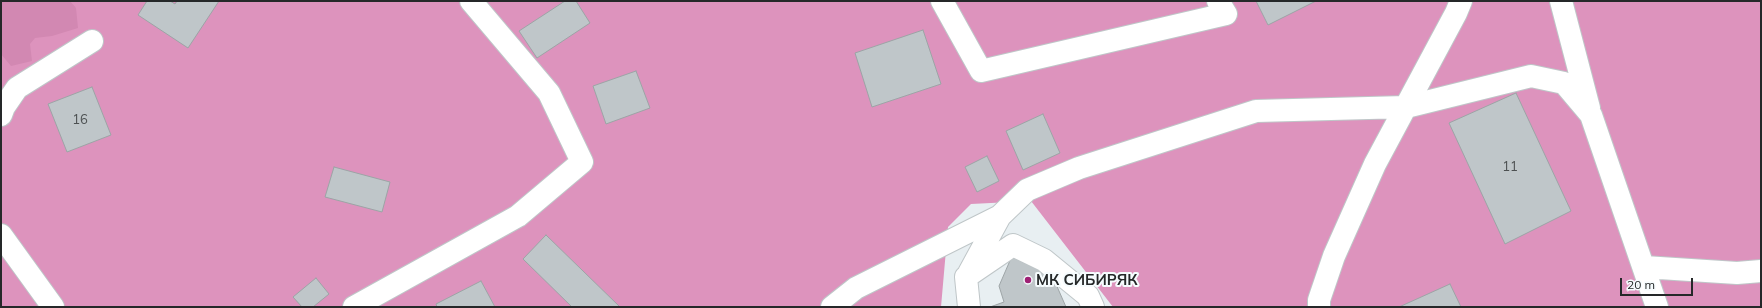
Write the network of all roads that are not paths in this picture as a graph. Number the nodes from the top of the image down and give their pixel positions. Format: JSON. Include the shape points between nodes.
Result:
{"nodes":[{"id":1,"x":471,"y":1,"type":"edge"},
{"id":2,"x":942,"y":1,"type":"edge"},
{"id":3,"x":1218,"y":1,"type":"edge"},
{"id":4,"x":1461,"y":1,"type":"edge"},
{"id":5,"x":1561,"y":1,"type":"edge"},
{"id":6,"x":92,"y":40,"type":"dead end"},
{"id":7,"x":1406,"y":107,"type":"junction"},
{"id":8,"x":1,"y":115,"type":"edge"},
{"id":9,"x":1591,"y":115,"type":"junction"},
{"id":10,"x":1000,"y":216,"type":"junction"},
{"id":11,"x":1,"y":235,"type":"edge"},
{"id":12,"x":1644,"y":267,"type":"junction"},
{"id":13,"x":1761,"y":270,"type":"edge"},
{"id":14,"x":966,"y":277,"type":"junction"},
{"id":15,"x":53,"y":307,"type":"edge"},
{"id":16,"x":354,"y":307,"type":"edge"},
{"id":17,"x":832,"y":307,"type":"edge"},
{"id":18,"x":970,"y":307,"type":"edge"},
{"id":19,"x":1093,"y":307,"type":"edge"},
{"id":20,"x":1319,"y":307,"type":"edge"},
{"id":21,"x":1658,"y":307,"type":"edge"}],
"edges":[{"from":1,"to":16,"type":"lane","via":[[549,93],[582,162],[518,216]]},
{"from":2,"to":3,"type":"lane","via":[[981,71],[1226,14]]},
{"from":4,"to":7,"type":"lane"},
{"from":5,"to":9,"type":"lane"},
{"from":6,"to":8,"type":"lane","via":[[17,88]]},
{"from":7,"to":9,"type":"lane","via":[[1531,76],[1564,83]]},
{"from":7,"to":10,"type":"lane","via":[[1256,111],[1079,168],[1027,190]]},
{"from":7,"to":20,"type":"lane","via":[[1375,164],[1334,256]]},
{"from":9,"to":12,"type":"lane"},
{"from":10,"to":14,"type":"lane"},
{"from":10,"to":17,"type":"lane","via":[[856,288]]},
{"from":11,"to":15,"type":"lane"},
{"from":12,"to":13,"type":"lane","via":[[1737,273]]},
{"from":12,"to":21,"type":"lane"},
{"from":14,"to":18,"type":"lane"},
{"from":14,"to":19,"type":"lane","via":[[1013,244],[1044,260],[1088,296]]}]}
